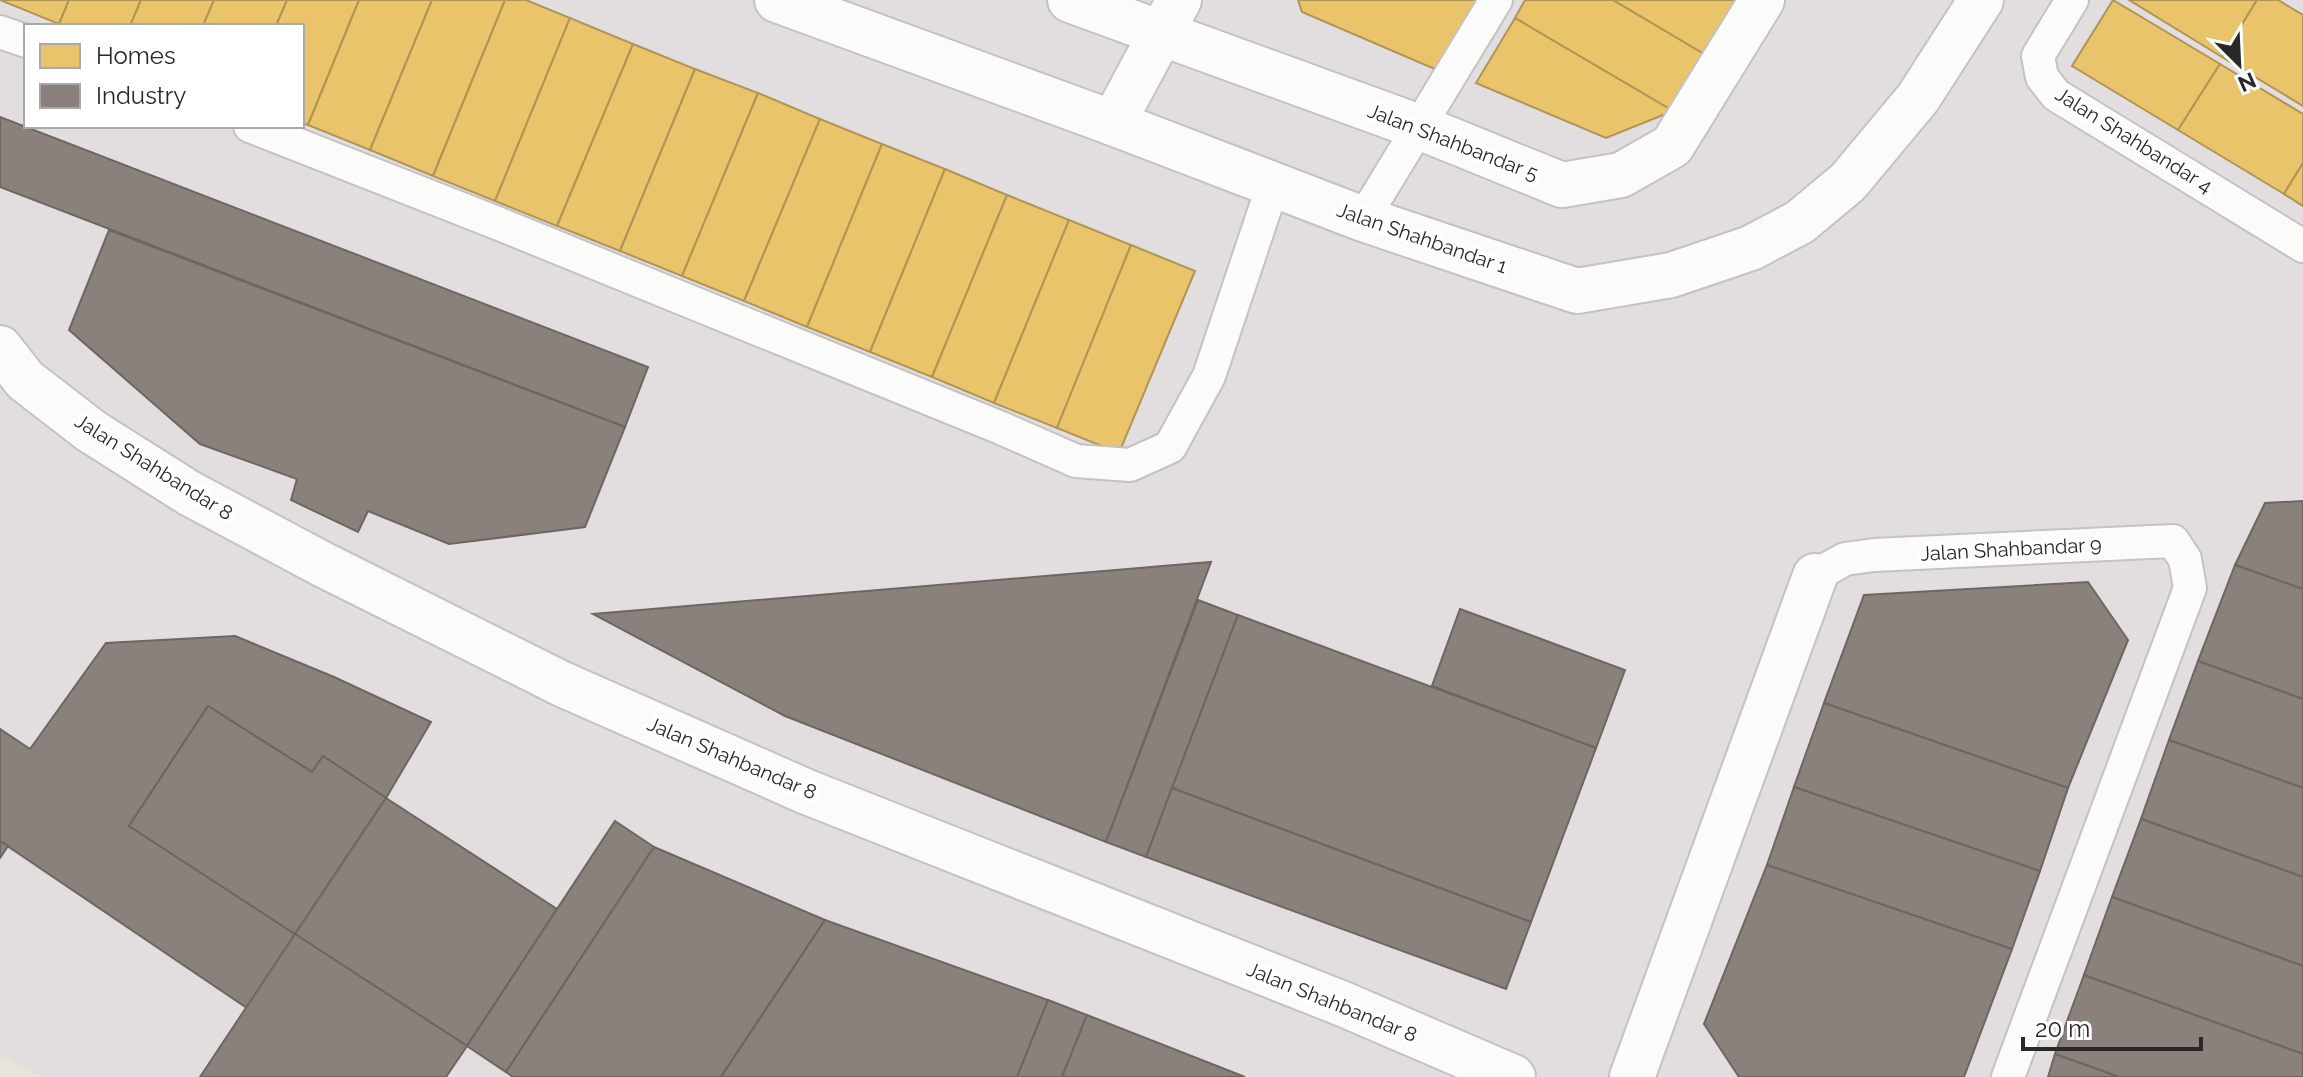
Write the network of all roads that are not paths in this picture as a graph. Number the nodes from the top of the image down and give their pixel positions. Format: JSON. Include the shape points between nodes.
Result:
{"nodes":[{"id":1,"x":777,"y":0,"type":"edge"},
{"id":2,"x":1070,"y":0,"type":"edge"},
{"id":3,"x":1496,"y":0,"type":"edge"},
{"id":4,"x":1762,"y":0,"type":"edge"},
{"id":5,"x":1981,"y":0,"type":"edge"},
{"id":6,"x":2072,"y":0,"type":"edge"},
{"id":7,"x":1169,"y":17,"type":"edge"},
{"id":8,"x":0,"y":32,"type":"edge"},
{"id":9,"x":24,"y":40,"type":"edge"},
{"id":10,"x":1113,"y":123,"type":"junction"},
{"id":11,"x":1419,"y":127,"type":"junction"},
{"id":12,"x":255,"y":128,"type":"edge"},
{"id":13,"x":1273,"y":185,"type":"junction"},
{"id":14,"x":1363,"y":219,"type":"junction"},
{"id":15,"x":2303,"y":246,"type":"edge"},
{"id":16,"x":0,"y":348,"type":"edge"},
{"id":17,"x":1815,"y":576,"type":"joint"},
{"id":18,"x":1513,"y":1077,"type":"edge"},
{"id":19,"x":1632,"y":1077,"type":"edge"},
{"id":20,"x":2008,"y":1077,"type":"edge"}],
"edges":[{"from":1,"to":10,"type":"street","name":"Jalan Shahbandar 1"},
{"from":2,"to":7,"type":"street","name":"Jalan Shahbandar 5"},
{"from":3,"to":11,"type":"lane"},
{"from":4,"to":11,"type":"street","name":"Jalan Shahbandar 5","via":[[1672,146],[1621,175],[1562,185]]},
{"from":5,"to":14,"type":"street","name":"Jalan Shahbandar 1","via":[[1918,98],[1848,182],[1800,222],[1751,248],[1671,275],[1577,291]]},
{"from":6,"to":15,"type":"lane","name":"Jalan Shahbandar 4","via":[[2038,56],[2042,77],[2056,95]]},
{"from":7,"to":10,"type":"street"},
{"from":7,"to":11,"type":"street","name":"Jalan Shahbandar 5"},
{"from":8,"to":9,"type":"lane"},
{"from":10,"to":13,"type":"street","name":"Jalan Shahbandar 1"},
{"from":11,"to":14,"type":"lane"},
{"from":12,"to":13,"type":"lane","via":[[1076,461],[1130,465],[1170,447],[1209,376]]},
{"from":13,"to":14,"type":"street","name":"Jalan Shahbandar 1"},
{"from":16,"to":18,"type":"street","name":"Jalan Shahbandar 8","via":[[36,389],[189,493],[562,684],[807,792],[1343,1004]]},
{"from":17,"to":19,"type":"street","name":"Jalan Shahbandar 9"},
{"from":17,"to":20,"type":"lane","name":"Jalan Shahbandar 9","via":[[1845,559],[1874,555],[2126,543],[2173,541],[2185,559],[2190,588]]}]}
